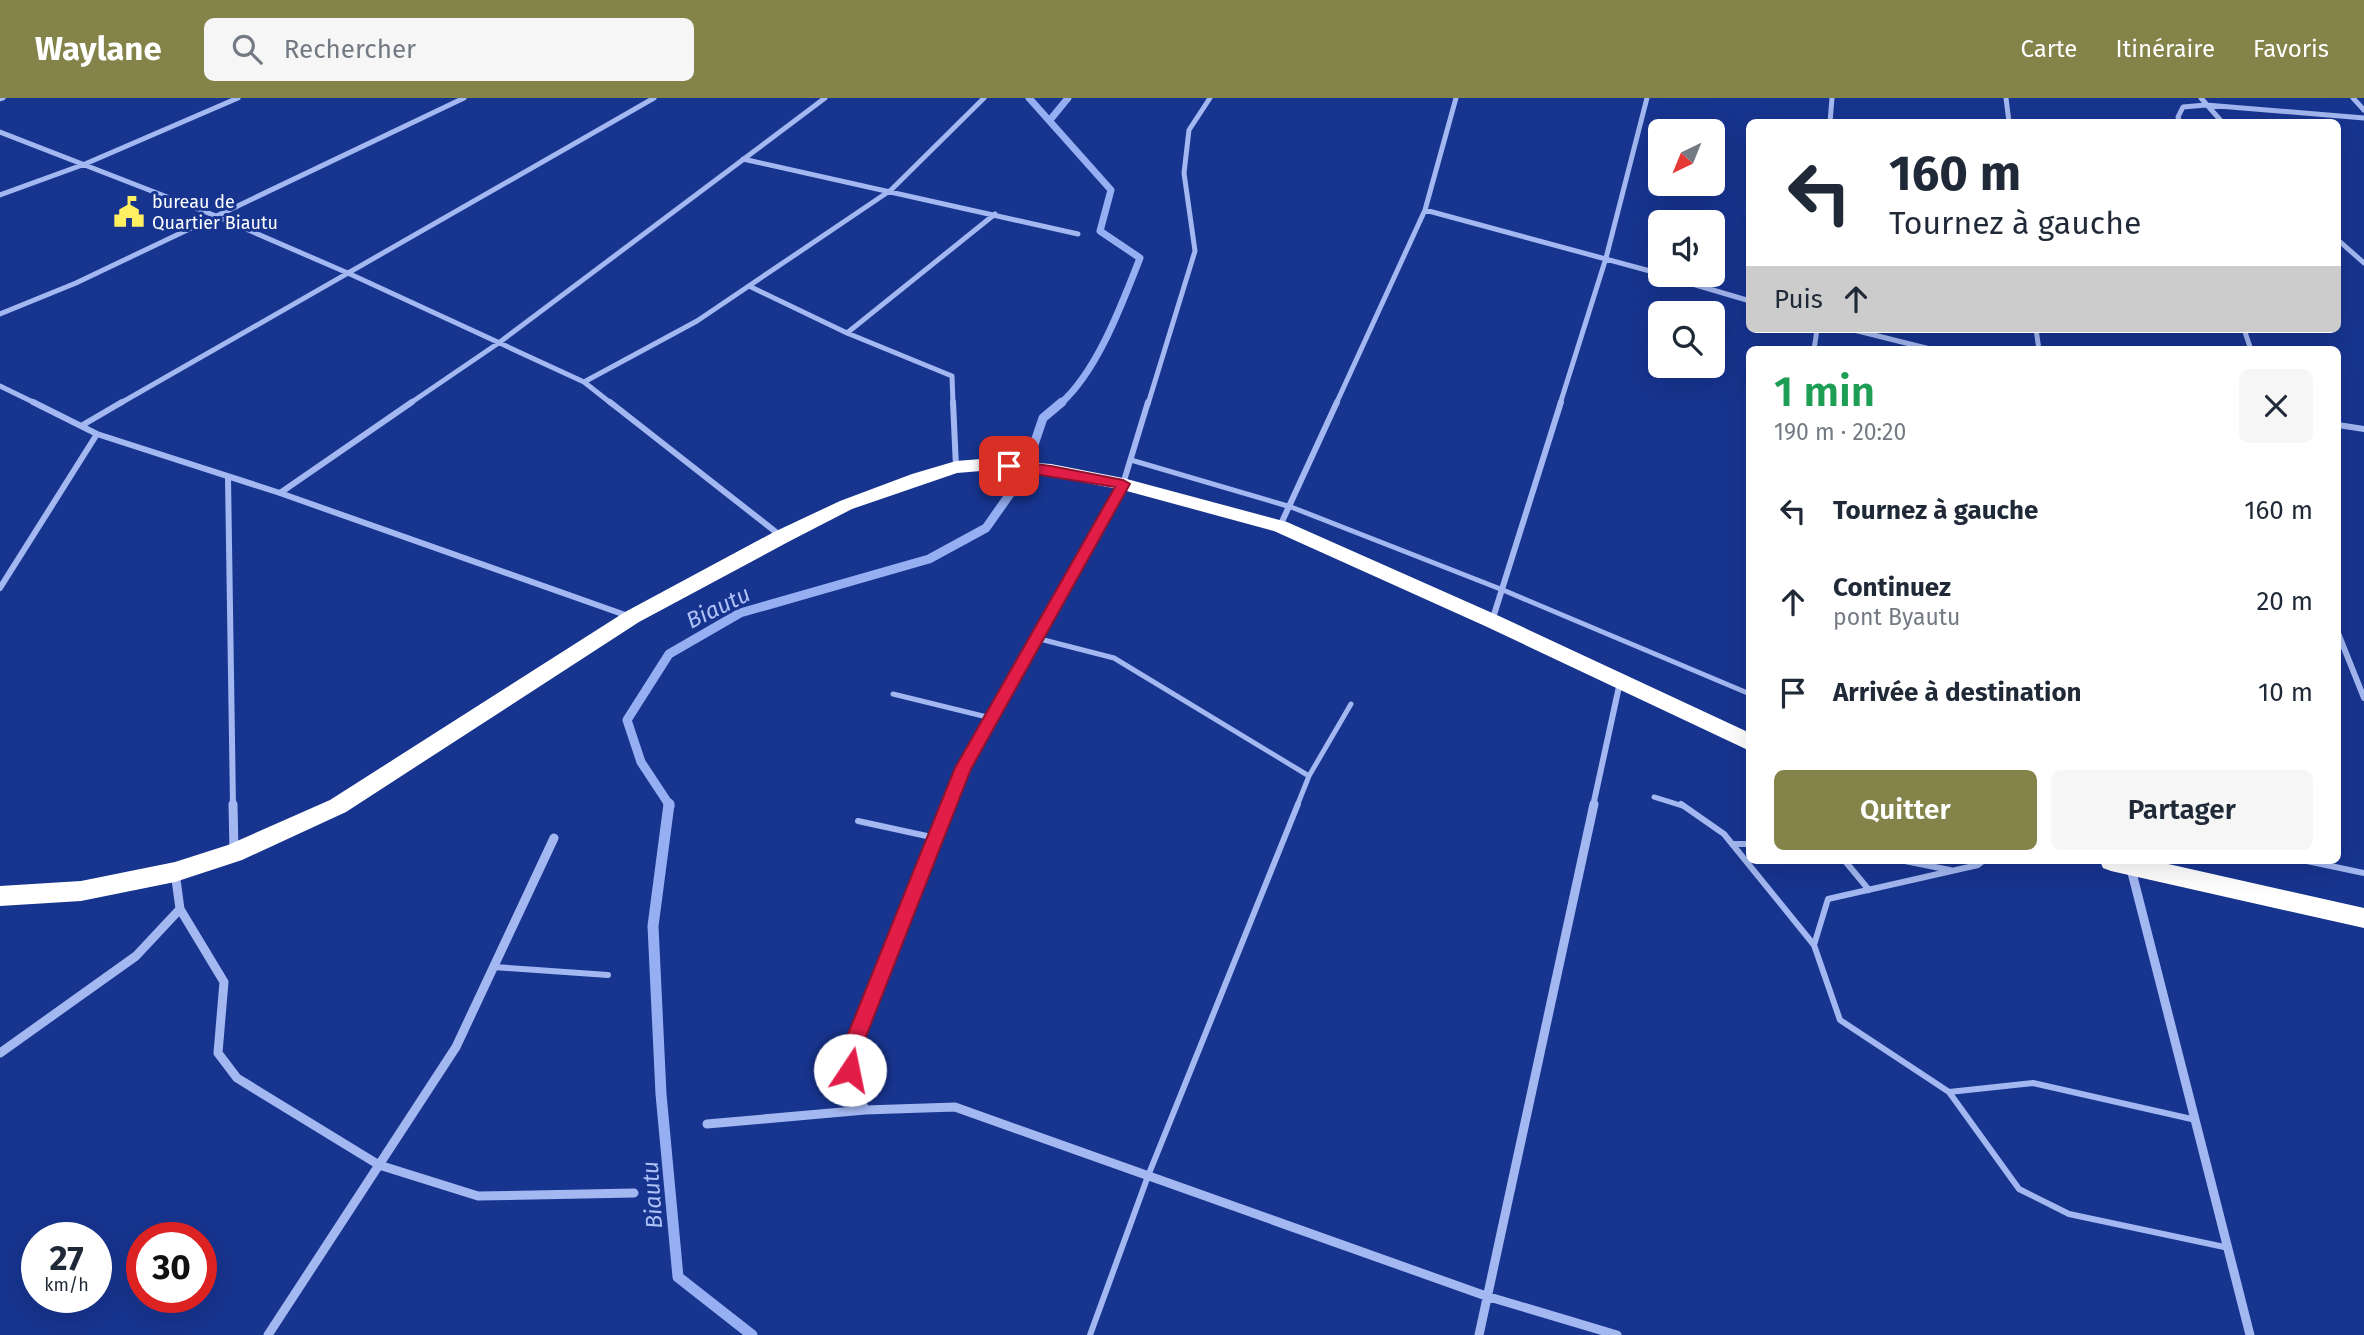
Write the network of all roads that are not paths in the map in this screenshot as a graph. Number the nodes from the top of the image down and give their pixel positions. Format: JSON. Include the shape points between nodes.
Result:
{"nodes":[{"id":1,"x":238,"y":98,"type":"edge"},
{"id":2,"x":464,"y":98,"type":"edge"},
{"id":3,"x":654,"y":98,"type":"edge"},
{"id":4,"x":825,"y":98,"type":"edge"},
{"id":5,"x":984,"y":98,"type":"edge"},
{"id":6,"x":1210,"y":98,"type":"edge"},
{"id":7,"x":1456,"y":98,"type":"edge"},
{"id":8,"x":1647,"y":98,"type":"edge"},
{"id":9,"x":1832,"y":98,"type":"edge"},
{"id":10,"x":2006,"y":98,"type":"edge"},
{"id":11,"x":2200,"y":98,"type":"edge"},
{"id":12,"x":2353,"y":98,"type":"edge"},
{"id":13,"x":2206,"y":104,"type":"junction"},
{"id":14,"x":2364,"y":110,"type":"edge"},
{"id":15,"x":2364,"y":118,"type":"edge"},
{"id":16,"x":1830,"y":119,"type":"edge"},
{"id":17,"x":2009,"y":119,"type":"edge"},
{"id":18,"x":2179,"y":119,"type":"edge"},
{"id":19,"x":2219,"y":119,"type":"edge"},
{"id":20,"x":0,"y":132,"type":"edge"},
{"id":21,"x":743,"y":159,"type":"junction"},
{"id":22,"x":85,"y":164,"type":"junction"},
{"id":23,"x":891,"y":190,"type":"junction"},
{"id":24,"x":0,"y":195,"type":"edge"},
{"id":25,"x":1425,"y":210,"type":"junction"},
{"id":26,"x":995,"y":214,"type":"junction"},
{"id":27,"x":216,"y":216,"type":"junction"},
{"id":28,"x":1078,"y":234,"type":"dead end"},
{"id":29,"x":2341,"y":243,"type":"edge"},
{"id":30,"x":1606,"y":258,"type":"junction"},
{"id":31,"x":2364,"y":263,"type":"edge"},
{"id":32,"x":1648,"y":271,"type":"edge"},
{"id":33,"x":350,"y":274,"type":"junction"},
{"id":34,"x":749,"y":286,"type":"junction"},
{"id":35,"x":1702,"y":287,"type":"edge"},
{"id":36,"x":1746,"y":300,"type":"edge"},
{"id":37,"x":0,"y":314,"type":"edge"},
{"id":38,"x":847,"y":333,"type":"junction"},
{"id":39,"x":1866,"y":333,"type":"edge"},
{"id":40,"x":499,"y":342,"type":"junction"},
{"id":41,"x":1918,"y":346,"type":"edge"},
{"id":42,"x":584,"y":382,"type":"junction"},
{"id":43,"x":0,"y":386,"type":"edge"},
{"id":44,"x":2341,"y":425,"type":"edge"},
{"id":45,"x":80,"y":426,"type":"junction"},
{"id":46,"x":2364,"y":429,"type":"edge"},
{"id":47,"x":97,"y":434,"type":"junction"},
{"id":48,"x":1131,"y":460,"type":"junction"},
{"id":49,"x":956,"y":467,"type":"junction"},
{"id":50,"x":228,"y":477,"type":"junction"},
{"id":51,"x":1123,"y":484,"type":"junction"},
{"id":52,"x":280,"y":493,"type":"junction"},
{"id":53,"x":1291,"y":507,"type":"junction"},
{"id":54,"x":1280,"y":526,"type":"junction"},
{"id":55,"x":781,"y":537,"type":"junction"},
{"id":56,"x":0,"y":588,"type":"edge"},
{"id":57,"x":1503,"y":590,"type":"junction"},
{"id":58,"x":632,"y":617,"type":"junction"},
{"id":59,"x":1492,"y":621,"type":"junction"},
{"id":60,"x":1036,"y":638,"type":"junction"},
{"id":61,"x":2341,"y":641,"type":"edge"},
{"id":62,"x":1620,"y":682,"type":"junction"},
{"id":63,"x":1746,"y":692,"type":"edge"},
{"id":64,"x":893,"y":694,"type":"dead end"},
{"id":65,"x":2364,"y":698,"type":"edge"},
{"id":66,"x":1351,"y":704,"type":"dead end"},
{"id":67,"x":991,"y":718,"type":"junction"},
{"id":68,"x":1746,"y":741,"type":"edge"},
{"id":69,"x":1309,"y":776,"type":"junction"},
{"id":70,"x":1654,"y":797,"type":"dead end"},
{"id":71,"x":858,"y":821,"type":"dead end"},
{"id":72,"x":554,"y":838,"type":"dead end"},
{"id":73,"x":936,"y":838,"type":"junction"},
{"id":74,"x":1732,"y":844,"type":"junction"},
{"id":75,"x":1746,"y":844,"type":"edge"},
{"id":76,"x":234,"y":853,"type":"junction"},
{"id":77,"x":1746,"y":861,"type":"edge"},
{"id":78,"x":1748,"y":864,"type":"edge"},
{"id":79,"x":1847,"y":864,"type":"edge"},
{"id":80,"x":1919,"y":864,"type":"edge"},
{"id":81,"x":1974,"y":864,"type":"edge"},
{"id":82,"x":2124,"y":864,"type":"edge"},
{"id":83,"x":2128,"y":864,"type":"edge"},
{"id":84,"x":2320,"y":864,"type":"edge"},
{"id":85,"x":1953,"y":871,"type":"junction"},
{"id":86,"x":175,"y":872,"type":"junction"},
{"id":87,"x":2364,"y":873,"type":"edge"},
{"id":88,"x":1869,"y":890,"type":"junction"},
{"id":89,"x":0,"y":896,"type":"edge"},
{"id":90,"x":180,"y":909,"type":"junction"},
{"id":91,"x":2364,"y":918,"type":"edge"},
{"id":92,"x":1814,"y":945,"type":"junction"},
{"id":93,"x":494,"y":967,"type":"junction"},
{"id":94,"x":608,"y":975,"type":"dead end"},
{"id":95,"x":0,"y":1053,"type":"edge"},
{"id":96,"x":1949,"y":1092,"type":"junction"},
{"id":97,"x":865,"y":1110,"type":"junction"},
{"id":98,"x":2196,"y":1120,"type":"junction"},
{"id":99,"x":707,"y":1124,"type":"dead end"},
{"id":100,"x":379,"y":1165,"type":"junction"},
{"id":101,"x":1148,"y":1176,"type":"junction"},
{"id":102,"x":634,"y":1193,"type":"dead end"},
{"id":103,"x":2229,"y":1248,"type":"junction"},
{"id":104,"x":1486,"y":1296,"type":"junction"},
{"id":105,"x":268,"y":1335,"type":"edge"},
{"id":106,"x":1090,"y":1335,"type":"edge"},
{"id":107,"x":1479,"y":1335,"type":"edge"},
{"id":108,"x":1617,"y":1335,"type":"edge"},
{"id":109,"x":2250,"y":1335,"type":"edge"}],
"edges":[{"from":1,"to":22,"type":"street"},
{"from":2,"to":27,"type":"street"},
{"from":3,"to":33,"type":"street"},
{"from":4,"to":21,"type":"street"},
{"from":5,"to":23,"type":"street"},
{"from":6,"to":48,"type":"street","via":[[1189,130],[1184,173],[1195,251]]},
{"from":7,"to":25,"type":"street"},
{"from":8,"to":30,"type":"street"},
{"from":9,"to":16,"type":"street"},
{"from":10,"to":17,"type":"street"},
{"from":11,"to":13,"type":"street"},
{"from":12,"to":14,"type":"street"},
{"from":13,"to":15,"type":"street"},
{"from":13,"to":18,"type":"street","via":[[2183,107]]},
{"from":13,"to":19,"type":"street"},
{"from":20,"to":22,"type":"street"},
{"from":21,"to":23,"type":"street"},
{"from":21,"to":40,"type":"street"},
{"from":22,"to":24,"type":"street"},
{"from":22,"to":27,"type":"street"},
{"from":23,"to":26,"type":"street"},
{"from":23,"to":34,"type":"street"},
{"from":25,"to":30,"type":"street"},
{"from":25,"to":53,"type":"street"},
{"from":26,"to":28,"type":"street"},
{"from":26,"to":38,"type":"street"},
{"from":27,"to":33,"type":"street"},
{"from":27,"to":37,"type":"street"},
{"from":29,"to":31,"type":"street"},
{"from":30,"to":32,"type":"street"},
{"from":30,"to":57,"type":"street"},
{"from":33,"to":40,"type":"street"},
{"from":33,"to":45,"type":"street"},
{"from":34,"to":38,"type":"street"},
{"from":34,"to":42,"type":"street","via":[[697,321]]},
{"from":35,"to":36,"type":"street"},
{"from":38,"to":49,"type":"street","via":[[952,376]]},
{"from":39,"to":41,"type":"street"},
{"from":40,"to":42,"type":"street"},
{"from":40,"to":52,"type":"street"},
{"from":42,"to":55,"type":"street"},
{"from":43,"to":45,"type":"street"},
{"from":44,"to":46,"type":"street"},
{"from":45,"to":47,"type":"street"},
{"from":47,"to":50,"type":"street"},
{"from":47,"to":56,"type":"street"},
{"from":48,"to":51,"type":"street"},
{"from":48,"to":53,"type":"lane"},
{"from":49,"to":51,"type":"highway","via":[[1051,470]]},
{"from":49,"to":55,"type":"highway","via":[[846,505]]},
{"from":50,"to":52,"type":"street"},
{"from":50,"to":76,"type":"street"},
{"from":51,"to":54,"type":"highway"},
{"from":51,"to":60,"type":"street"},
{"from":52,"to":58,"type":"street"},
{"from":53,"to":54,"type":"street"},
{"from":53,"to":57,"type":"lane"},
{"from":54,"to":59,"type":"highway"},
{"from":55,"to":58,"type":"highway"},
{"from":57,"to":59,"type":"street"},
{"from":57,"to":63,"type":"lane"},
{"from":58,"to":76,"type":"highway","via":[[338,806]]},
{"from":59,"to":62,"type":"highway"},
{"from":60,"to":67,"type":"street"},
{"from":60,"to":69,"type":"lane","via":[[1114,658]]},
{"from":61,"to":65,"type":"street"},
{"from":62,"to":68,"type":"highway"},
{"from":62,"to":104,"type":"street"},
{"from":64,"to":67,"type":"lane"},
{"from":66,"to":69,"type":"lane"},
{"from":67,"to":73,"type":"street","via":[[964,768]]},
{"from":69,"to":101,"type":"lane"},
{"from":70,"to":74,"type":"lane","via":[[1680,804]]},
{"from":71,"to":73,"type":"lane"},
{"from":72,"to":93,"type":"street"},
{"from":73,"to":97,"type":"street","via":[[856,1039],[850,1070]]},
{"from":74,"to":75,"type":"lane"},
{"from":74,"to":77,"type":"lane"},
{"from":76,"to":86,"type":"highway"},
{"from":78,"to":92,"type":"lane"},
{"from":79,"to":88,"type":"lane"},
{"from":80,"to":85,"type":"lane"},
{"from":81,"to":85,"type":"lane"},
{"from":82,"to":98,"type":"street"},
{"from":83,"to":91,"type":"highway"},
{"from":84,"to":87,"type":"lane"},
{"from":85,"to":88,"type":"lane"},
{"from":86,"to":89,"type":"highway","via":[[81,891]]},
{"from":86,"to":90,"type":"street"},
{"from":88,"to":92,"type":"lane","via":[[1828,899]]},
{"from":90,"to":95,"type":"street","via":[[136,956]]},
{"from":90,"to":100,"type":"street","via":[[224,982],[218,1053],[237,1078]]},
{"from":92,"to":96,"type":"lane","via":[[1840,1020]]},
{"from":93,"to":94,"type":"lane"},
{"from":93,"to":100,"type":"street","via":[[456,1047]]},
{"from":96,"to":98,"type":"lane","via":[[2033,1083]]},
{"from":96,"to":103,"type":"lane","via":[[2019,1189],[2068,1214]]},
{"from":97,"to":99,"type":"street"},
{"from":97,"to":101,"type":"street","via":[[955,1107]]},
{"from":98,"to":103,"type":"street"},
{"from":100,"to":102,"type":"street","via":[[478,1196]]},
{"from":100,"to":105,"type":"street"},
{"from":101,"to":104,"type":"street"},
{"from":101,"to":106,"type":"lane"},
{"from":103,"to":109,"type":"street"},
{"from":104,"to":107,"type":"street"},
{"from":104,"to":108,"type":"street"}]}
